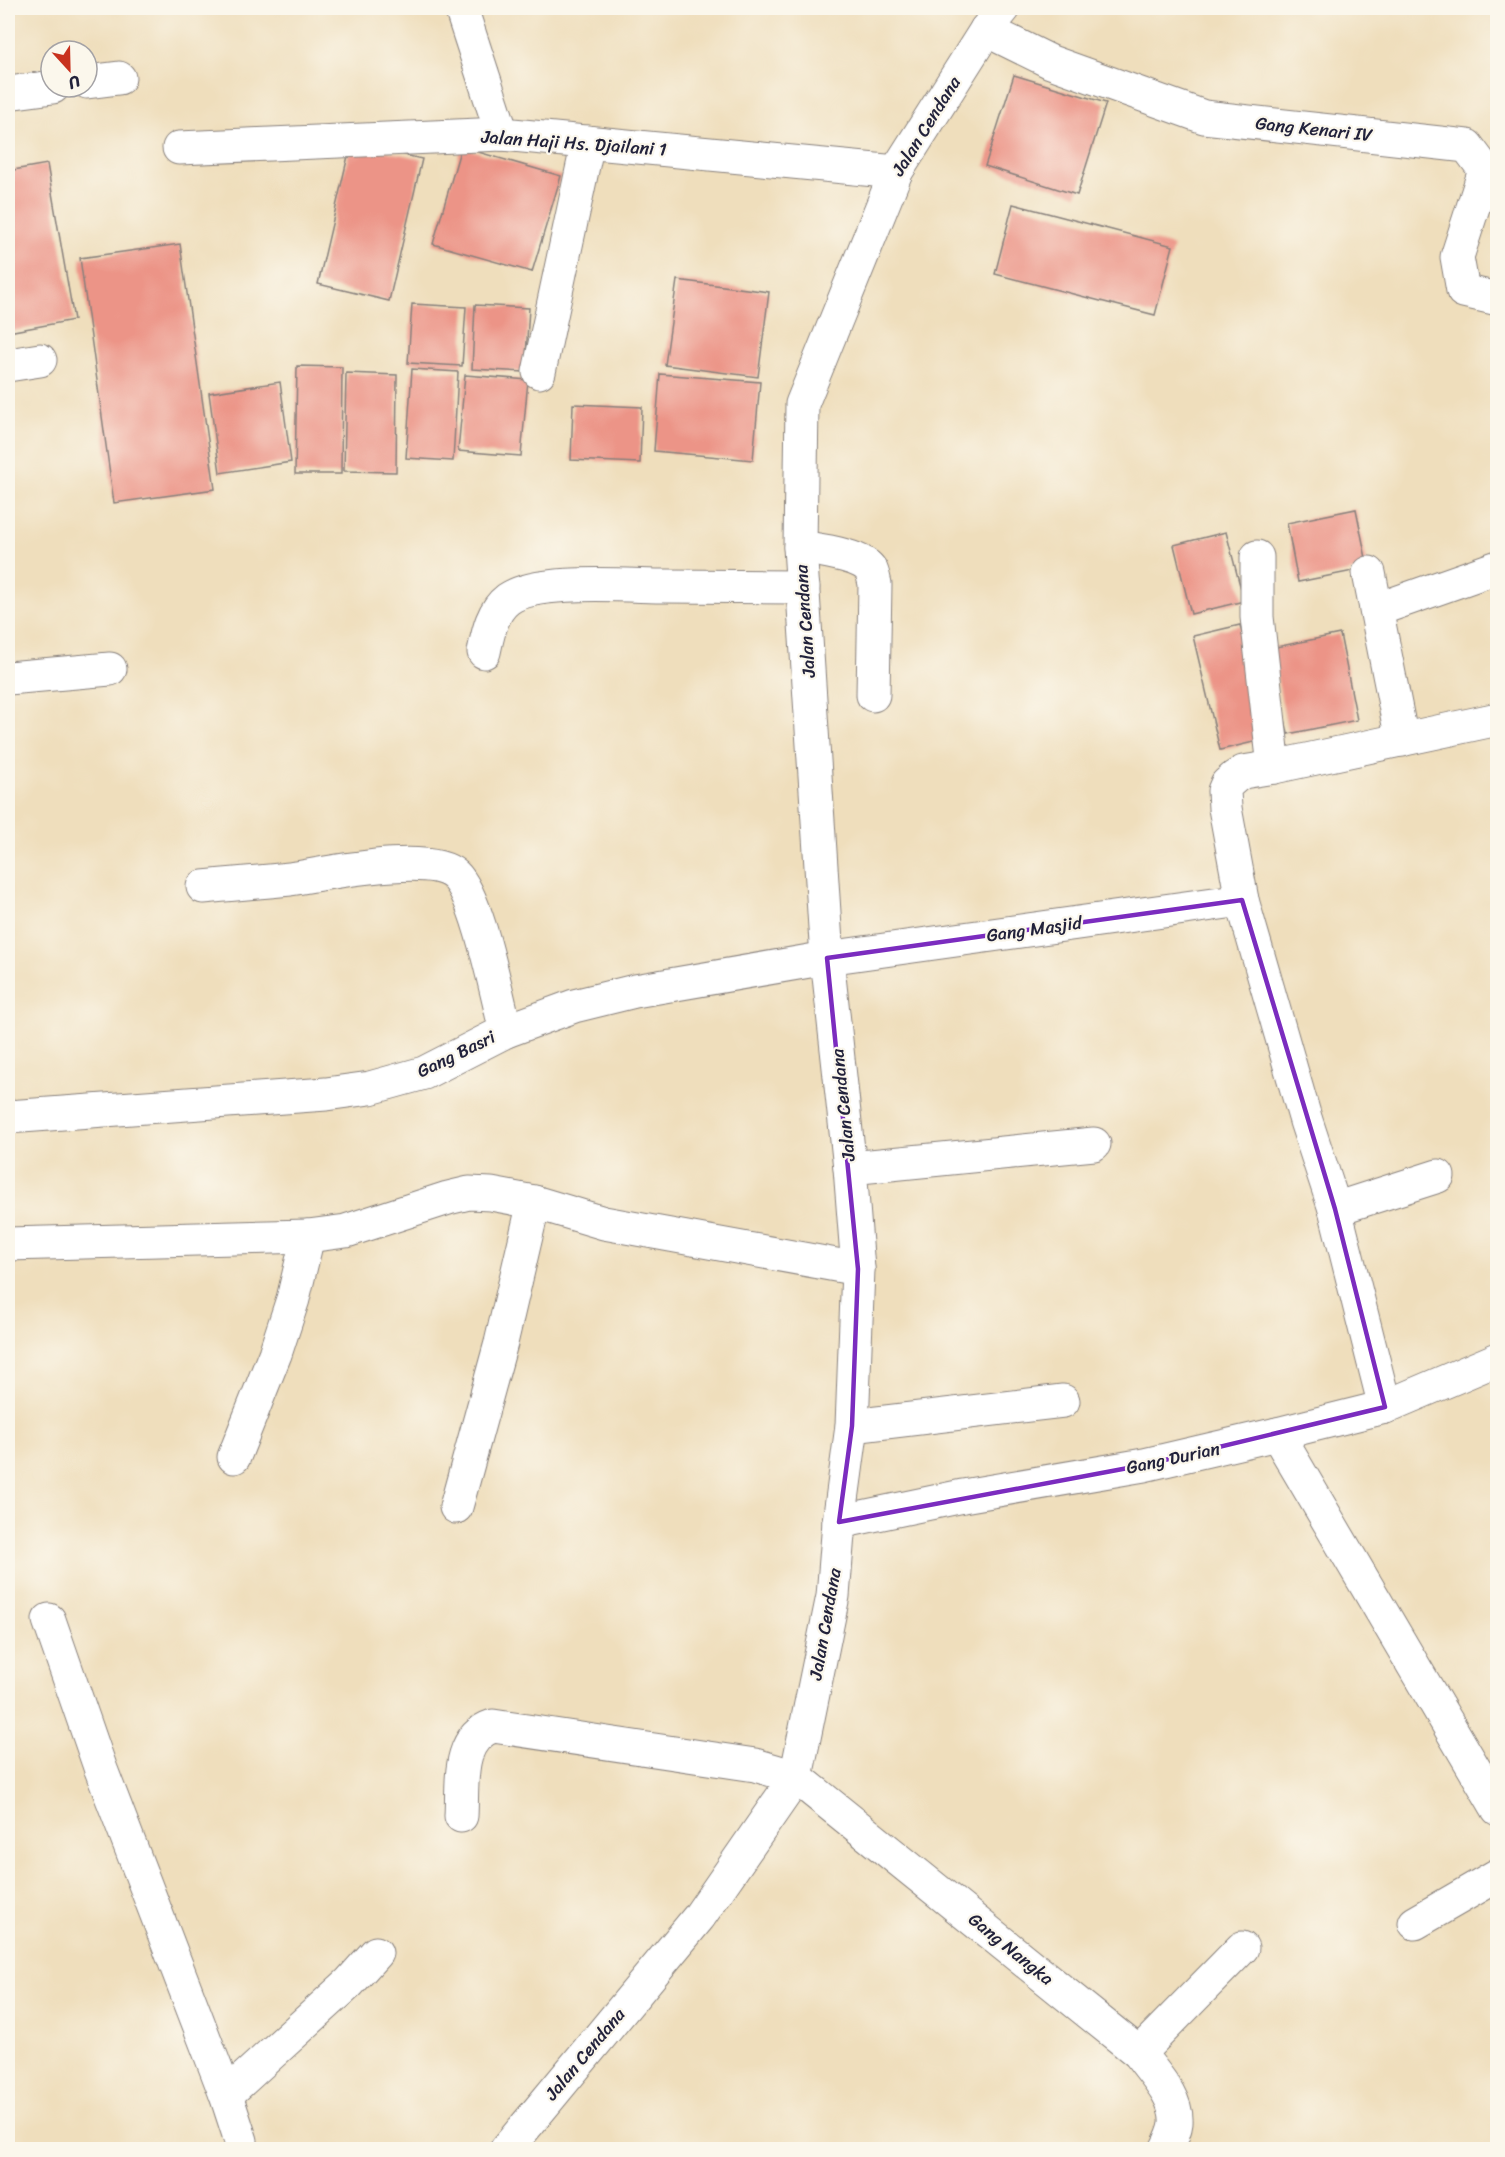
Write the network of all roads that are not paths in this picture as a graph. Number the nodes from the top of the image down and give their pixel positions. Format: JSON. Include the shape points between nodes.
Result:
{"nodes":[{"id":1,"x":461,"y":8,"type":"edge"},
{"id":2,"x":995,"y":19,"type":"edge"},
{"id":3,"x":119,"y":78,"type":"dead end"},
{"id":4,"x":99,"y":80,"type":"edge"},
{"id":5,"x":39,"y":89,"type":"edge"},
{"id":6,"x":8,"y":93,"type":"edge"},
{"id":7,"x":502,"y":134,"type":"junction"},
{"id":8,"x":588,"y":142,"type":"junction"},
{"id":9,"x":179,"y":148,"type":"dead end"},
{"id":10,"x":896,"y":172,"type":"junction"},
{"id":11,"x":1497,"y":299,"type":"edge"},
{"id":12,"x":40,"y":360,"type":"dead end"},
{"id":13,"x":8,"y":365,"type":"edge"},
{"id":14,"x":539,"y":372,"type":"dead end"},
{"id":15,"x":800,"y":547,"type":"junction"},
{"id":16,"x":1257,"y":557,"type":"dead end"},
{"id":17,"x":1497,"y":567,"type":"edge"},
{"id":18,"x":1369,"y":573,"type":"dead end"},
{"id":19,"x":803,"y":587,"type":"junction"},
{"id":20,"x":1376,"y":610,"type":"junction"},
{"id":21,"x":484,"y":652,"type":"dead end"},
{"id":22,"x":110,"y":669,"type":"dead end"},
{"id":23,"x":8,"y":678,"type":"edge"},
{"id":24,"x":873,"y":695,"type":"dead end"},
{"id":25,"x":1497,"y":719,"type":"edge"},
{"id":26,"x":1402,"y":740,"type":"junction"},
{"id":27,"x":1274,"y":767,"type":"junction"},
{"id":28,"x":203,"y":887,"type":"dead end"},
{"id":29,"x":1242,"y":900,"type":"junction"},
{"id":30,"x":827,"y":958,"type":"junction"},
{"id":31,"x":506,"y":1031,"type":"junction"},
{"id":32,"x":8,"y":1117,"type":"edge"},
{"id":33,"x":1094,"y":1144,"type":"dead end"},
{"id":34,"x":850,"y":1168,"type":"junction"},
{"id":35,"x":1438,"y":1176,"type":"dead end"},
{"id":36,"x":534,"y":1203,"type":"junction"},
{"id":37,"x":1335,"y":1209,"type":"junction"},
{"id":38,"x":308,"y":1236,"type":"junction"},
{"id":39,"x":8,"y":1244,"type":"edge"},
{"id":40,"x":858,"y":1269,"type":"junction"},
{"id":41,"x":1497,"y":1359,"type":"edge"},
{"id":42,"x":1063,"y":1401,"type":"dead end"},
{"id":43,"x":1385,"y":1407,"type":"junction"},
{"id":44,"x":852,"y":1426,"type":"junction"},
{"id":45,"x":1277,"y":1434,"type":"junction"},
{"id":46,"x":234,"y":1457,"type":"dead end"},
{"id":47,"x":456,"y":1507,"type":"dead end"},
{"id":48,"x":839,"y":1522,"type":"junction"},
{"id":49,"x":49,"y":1620,"type":"dead end"},
{"id":50,"x":796,"y":1777,"type":"junction"},
{"id":51,"x":1497,"y":1809,"type":"edge"},
{"id":52,"x":461,"y":1816,"type":"dead end"},
{"id":53,"x":1497,"y":1875,"type":"edge"},
{"id":54,"x":1415,"y":1923,"type":"dead end"},
{"id":55,"x":1242,"y":1948,"type":"dead end"},
{"id":56,"x":376,"y":1953,"type":"dead end"},
{"id":57,"x":1139,"y":2053,"type":"junction"},
{"id":58,"x":226,"y":2095,"type":"junction"},
{"id":59,"x":241,"y":2150,"type":"edge"},
{"id":60,"x":506,"y":2150,"type":"edge"},
{"id":61,"x":1166,"y":2150,"type":"edge"}],
"edges":[{"from":1,"to":7,"type":"street"},
{"from":2,"to":10,"type":"street","name":"Jalan Cendana"},
{"from":2,"to":11,"type":"street","name":"Gang Kenari IV","via":[[1051,62],[1204,117],[1467,146],[1485,170],[1457,257],[1463,291]]},
{"from":3,"to":4,"type":"street"},
{"from":5,"to":6,"type":"street"},
{"from":7,"to":8,"type":"street","name":"Jalan Haji Hs. Djailani 1"},
{"from":7,"to":9,"type":"street","name":"Jalan Haji Hs. Djailani 1"},
{"from":8,"to":10,"type":"street","name":"Jalan Haji Hs. Djailani 1"},
{"from":8,"to":14,"type":"street"},
{"from":10,"to":15,"type":"street","name":"Jalan Cendana","via":[[802,404]]},
{"from":12,"to":13,"type":"street"},
{"from":15,"to":19,"type":"street","name":"Jalan Cendana"},
{"from":15,"to":24,"type":"street","via":[[833,552],[863,562],[871,570],[875,584]]},
{"from":16,"to":27,"type":"street","via":[[1257,617]]},
{"from":17,"to":20,"type":"street"},
{"from":18,"to":20,"type":"street"},
{"from":19,"to":21,"type":"street","via":[[573,585],[522,591],[498,609]]},
{"from":19,"to":30,"type":"street","name":"Jalan Cendana"},
{"from":20,"to":26,"type":"street"},
{"from":22,"to":23,"type":"street"},
{"from":25,"to":26,"type":"street"},
{"from":26,"to":27,"type":"street"},
{"from":27,"to":29,"type":"street","via":[[1243,772],[1224,791]]},
{"from":28,"to":31,"type":"street","via":[[364,867],[444,867],[466,888]]},
{"from":29,"to":30,"type":"street","name":"Gang Masjid"},
{"from":29,"to":37,"type":"street"},
{"from":30,"to":31,"type":"street","name":"Gang Basri","via":[[635,991],[574,1006]]},
{"from":30,"to":34,"type":"street","name":"Jalan Cendana"},
{"from":31,"to":32,"type":"street","name":"Gang Basri","via":[[424,1073],[370,1088]]},
{"from":33,"to":34,"type":"street"},
{"from":34,"to":40,"type":"street","name":"Jalan Cendana"},
{"from":35,"to":37,"type":"street"},
{"from":36,"to":38,"type":"street","via":[[469,1193],[346,1231]]},
{"from":36,"to":40,"type":"street","via":[[604,1223]]},
{"from":36,"to":47,"type":"street"},
{"from":37,"to":43,"type":"street"},
{"from":38,"to":39,"type":"street"},
{"from":38,"to":46,"type":"street","via":[[275,1354]]},
{"from":40,"to":44,"type":"street","name":"Jalan Cendana"},
{"from":41,"to":43,"type":"street","name":"Gang Durian"},
{"from":42,"to":44,"type":"street"},
{"from":43,"to":45,"type":"street","name":"Gang Durian"},
{"from":44,"to":48,"type":"street","name":"Jalan Cendana"},
{"from":45,"to":48,"type":"street","name":"Gang Durian","via":[[1144,1465]]},
{"from":45,"to":51,"type":"street"},
{"from":48,"to":50,"type":"street","name":"Jalan Cendana","via":[[833,1596]]},
{"from":49,"to":58,"type":"street","via":[[100,1767]]},
{"from":50,"to":52,"type":"street","via":[[755,1765],[493,1726],[472,1739],[466,1753]]},
{"from":50,"to":57,"type":"street","name":"Gang Nangka"},
{"from":50,"to":60,"type":"street","name":"Jalan Cendana","via":[[699,1917]]},
{"from":53,"to":54,"type":"street"},
{"from":55,"to":57,"type":"street"},
{"from":56,"to":58,"type":"street","via":[[332,1999]]},
{"from":57,"to":61,"type":"street","name":"Gang Nangka","via":[[1174,2109],[1176,2126]]},
{"from":58,"to":59,"type":"street"}]}
